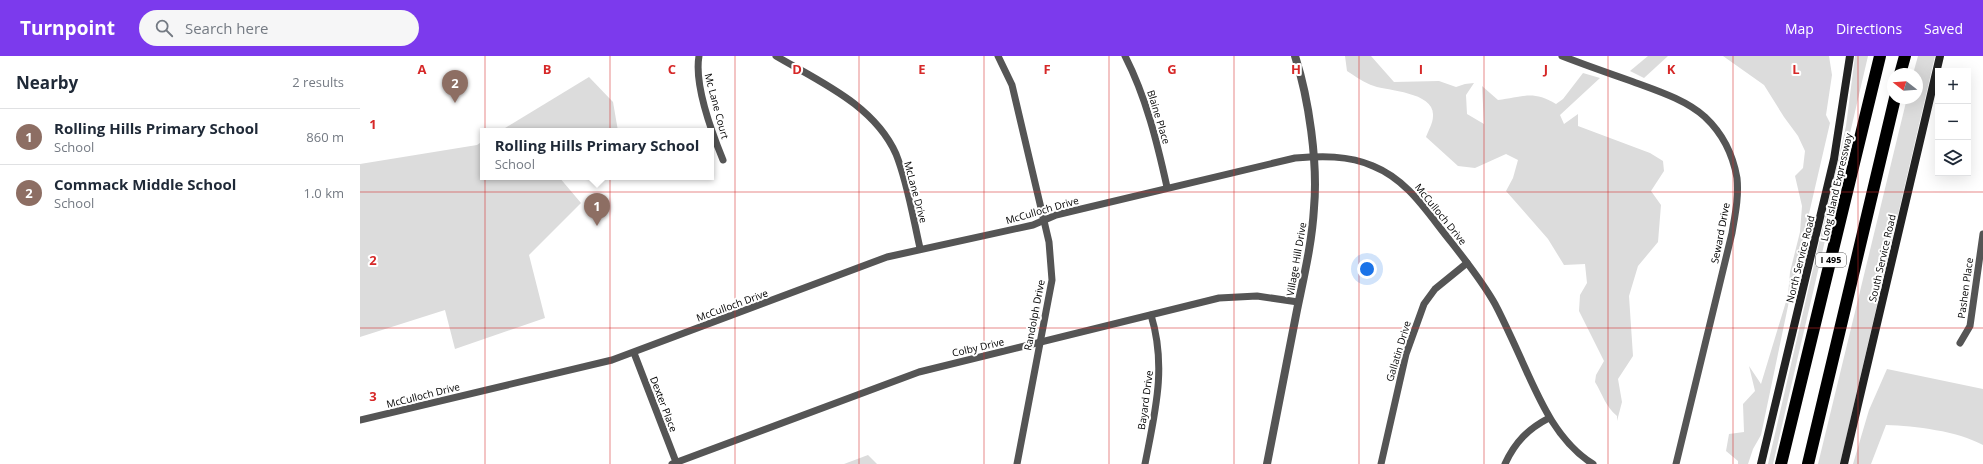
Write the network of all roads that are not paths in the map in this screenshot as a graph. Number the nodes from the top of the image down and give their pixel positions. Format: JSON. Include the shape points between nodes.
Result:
{"nodes":[{"id":1,"x":699,"y":56,"type":"edge"},
{"id":2,"x":776,"y":56,"type":"edge"},
{"id":3,"x":998,"y":56,"type":"edge"},
{"id":4,"x":1125,"y":56,"type":"edge"},
{"id":5,"x":1295,"y":56,"type":"edge"},
{"id":6,"x":1562,"y":56,"type":"edge"},
{"id":7,"x":1850,"y":56,"type":"edge"},
{"id":8,"x":1880,"y":56,"type":"edge"},
{"id":9,"x":1905,"y":56,"type":"edge"},
{"id":10,"x":1940,"y":56,"type":"edge"},
{"id":11,"x":1902,"y":68,"type":"edge"},
{"id":12,"x":1894,"y":104,"type":"edge"},
{"id":13,"x":711,"y":128,"type":"edge"},
{"id":14,"x":714,"y":137,"type":"edge"},
{"id":15,"x":1312,"y":157,"type":"junction"},
{"id":16,"x":723,"y":160,"type":"dead end"},
{"id":17,"x":1167,"y":187,"type":"junction"},
{"id":18,"x":1044,"y":220,"type":"junction"},
{"id":19,"x":1983,"y":234,"type":"edge"},
{"id":20,"x":920,"y":248,"type":"junction"},
{"id":21,"x":1468,"y":264,"type":"junction"},
{"id":22,"x":1980,"y":282,"type":"edge"},
{"id":23,"x":1298,"y":302,"type":"junction"},
{"id":24,"x":1151,"y":315,"type":"junction"},
{"id":25,"x":1039,"y":342,"type":"junction"},
{"id":26,"x":1960,"y":343,"type":"dead end"},
{"id":27,"x":634,"y":353,"type":"junction"},
{"id":28,"x":1549,"y":418,"type":"junction"},
{"id":29,"x":360,"y":420,"type":"edge"},
{"id":30,"x":674,"y":463,"type":"edge"},
{"id":31,"x":1016,"y":464,"type":"edge"},
{"id":32,"x":1145,"y":464,"type":"edge"},
{"id":33,"x":1266,"y":464,"type":"edge"},
{"id":34,"x":1381,"y":464,"type":"edge"},
{"id":35,"x":1505,"y":464,"type":"edge"},
{"id":36,"x":1593,"y":464,"type":"edge"},
{"id":37,"x":1676,"y":464,"type":"edge"},
{"id":38,"x":1761,"y":464,"type":"edge"},
{"id":39,"x":1782,"y":464,"type":"edge"},
{"id":40,"x":1808,"y":464,"type":"edge"},
{"id":41,"x":1844,"y":464,"type":"edge"}],
"edges":[{"from":1,"to":13,"type":"street","name":"Mc Lane Court","via":[[698,74]]},
{"from":2,"to":20,"type":"street","name":"McLane Drive","via":[[853,102],[886,135],[902,172]]},
{"from":3,"to":18,"type":"street","name":"Randolph Drive","via":[[1012,85]]},
{"from":4,"to":17,"type":"street","name":"Blaine Place","via":[[1152,124]]},
{"from":5,"to":15,"type":"street","name":"Village Hill Drive","via":[[1301,75]]},
{"from":6,"to":37,"type":"street","name":"Seward Drive","via":[[1666,94],[1686,104],[1719,133],[1730,153],[1736,178],[1737,202]]},
{"from":7,"to":38,"type":"main road","name":"North Service Road","via":[[1834,159]]},
{"from":8,"to":39,"type":"highway","name":"Long Island Expressway","number":"I 495"},
{"from":9,"to":11,"type":"highway"},
{"from":10,"to":41,"type":"main road","name":"South Service Road"},
{"from":12,"to":40,"type":"highway","number":"I 495"},
{"from":14,"to":16,"type":"street","name":"Mc Lane Court"},
{"from":15,"to":17,"type":"street","name":"McCulloch Drive","via":[[1295,158]]},
{"from":15,"to":21,"type":"street","name":"McCulloch Drive","via":[[1346,158],[1372,165],[1388,173],[1418,199]]},
{"from":15,"to":23,"type":"street","name":"Village Hill Drive","via":[[1312,233]]},
{"from":17,"to":18,"type":"street","name":"McCulloch Drive"},
{"from":18,"to":20,"type":"street","name":"McCulloch Drive","via":[[1033,225]]},
{"from":18,"to":25,"type":"street","name":"Randolph Drive","via":[[1049,242],[1052,280]]},
{"from":19,"to":22,"type":"street","name":"Pashen Place"},
{"from":20,"to":27,"type":"street","name":"McCulloch Drive","via":[[887,257]]},
{"from":21,"to":28,"type":"street","name":"McCulloch Drive","via":[[1495,304]]},
{"from":21,"to":34,"type":"street","name":"Gallatin Drive","via":[[1435,289],[1424,304],[1406,354]]},
{"from":22,"to":26,"type":"street","name":"Pashen Place","via":[[1970,326]]},
{"from":23,"to":24,"type":"street","name":"Colby Drive","via":[[1270,297],[1238,296],[1219,298]]},
{"from":23,"to":33,"type":"street","name":"Village Hill Drive"},
{"from":24,"to":25,"type":"street","name":"Colby Drive"},
{"from":24,"to":32,"type":"street","name":"Bayard Drive","via":[[1157,335],[1160,376]]},
{"from":25,"to":30,"type":"street","name":"Colby Drive","via":[[919,372]]},
{"from":25,"to":31,"type":"street","name":"Randolph Drive"},
{"from":27,"to":29,"type":"street","name":"McCulloch Drive"},
{"from":27,"to":30,"type":"street","name":"Dexter Place"},
{"from":28,"to":35,"type":"street","via":[[1526,433],[1516,444]]},
{"from":28,"to":36,"type":"street","name":"McCulloch Drive","via":[[1574,448]]}]}
